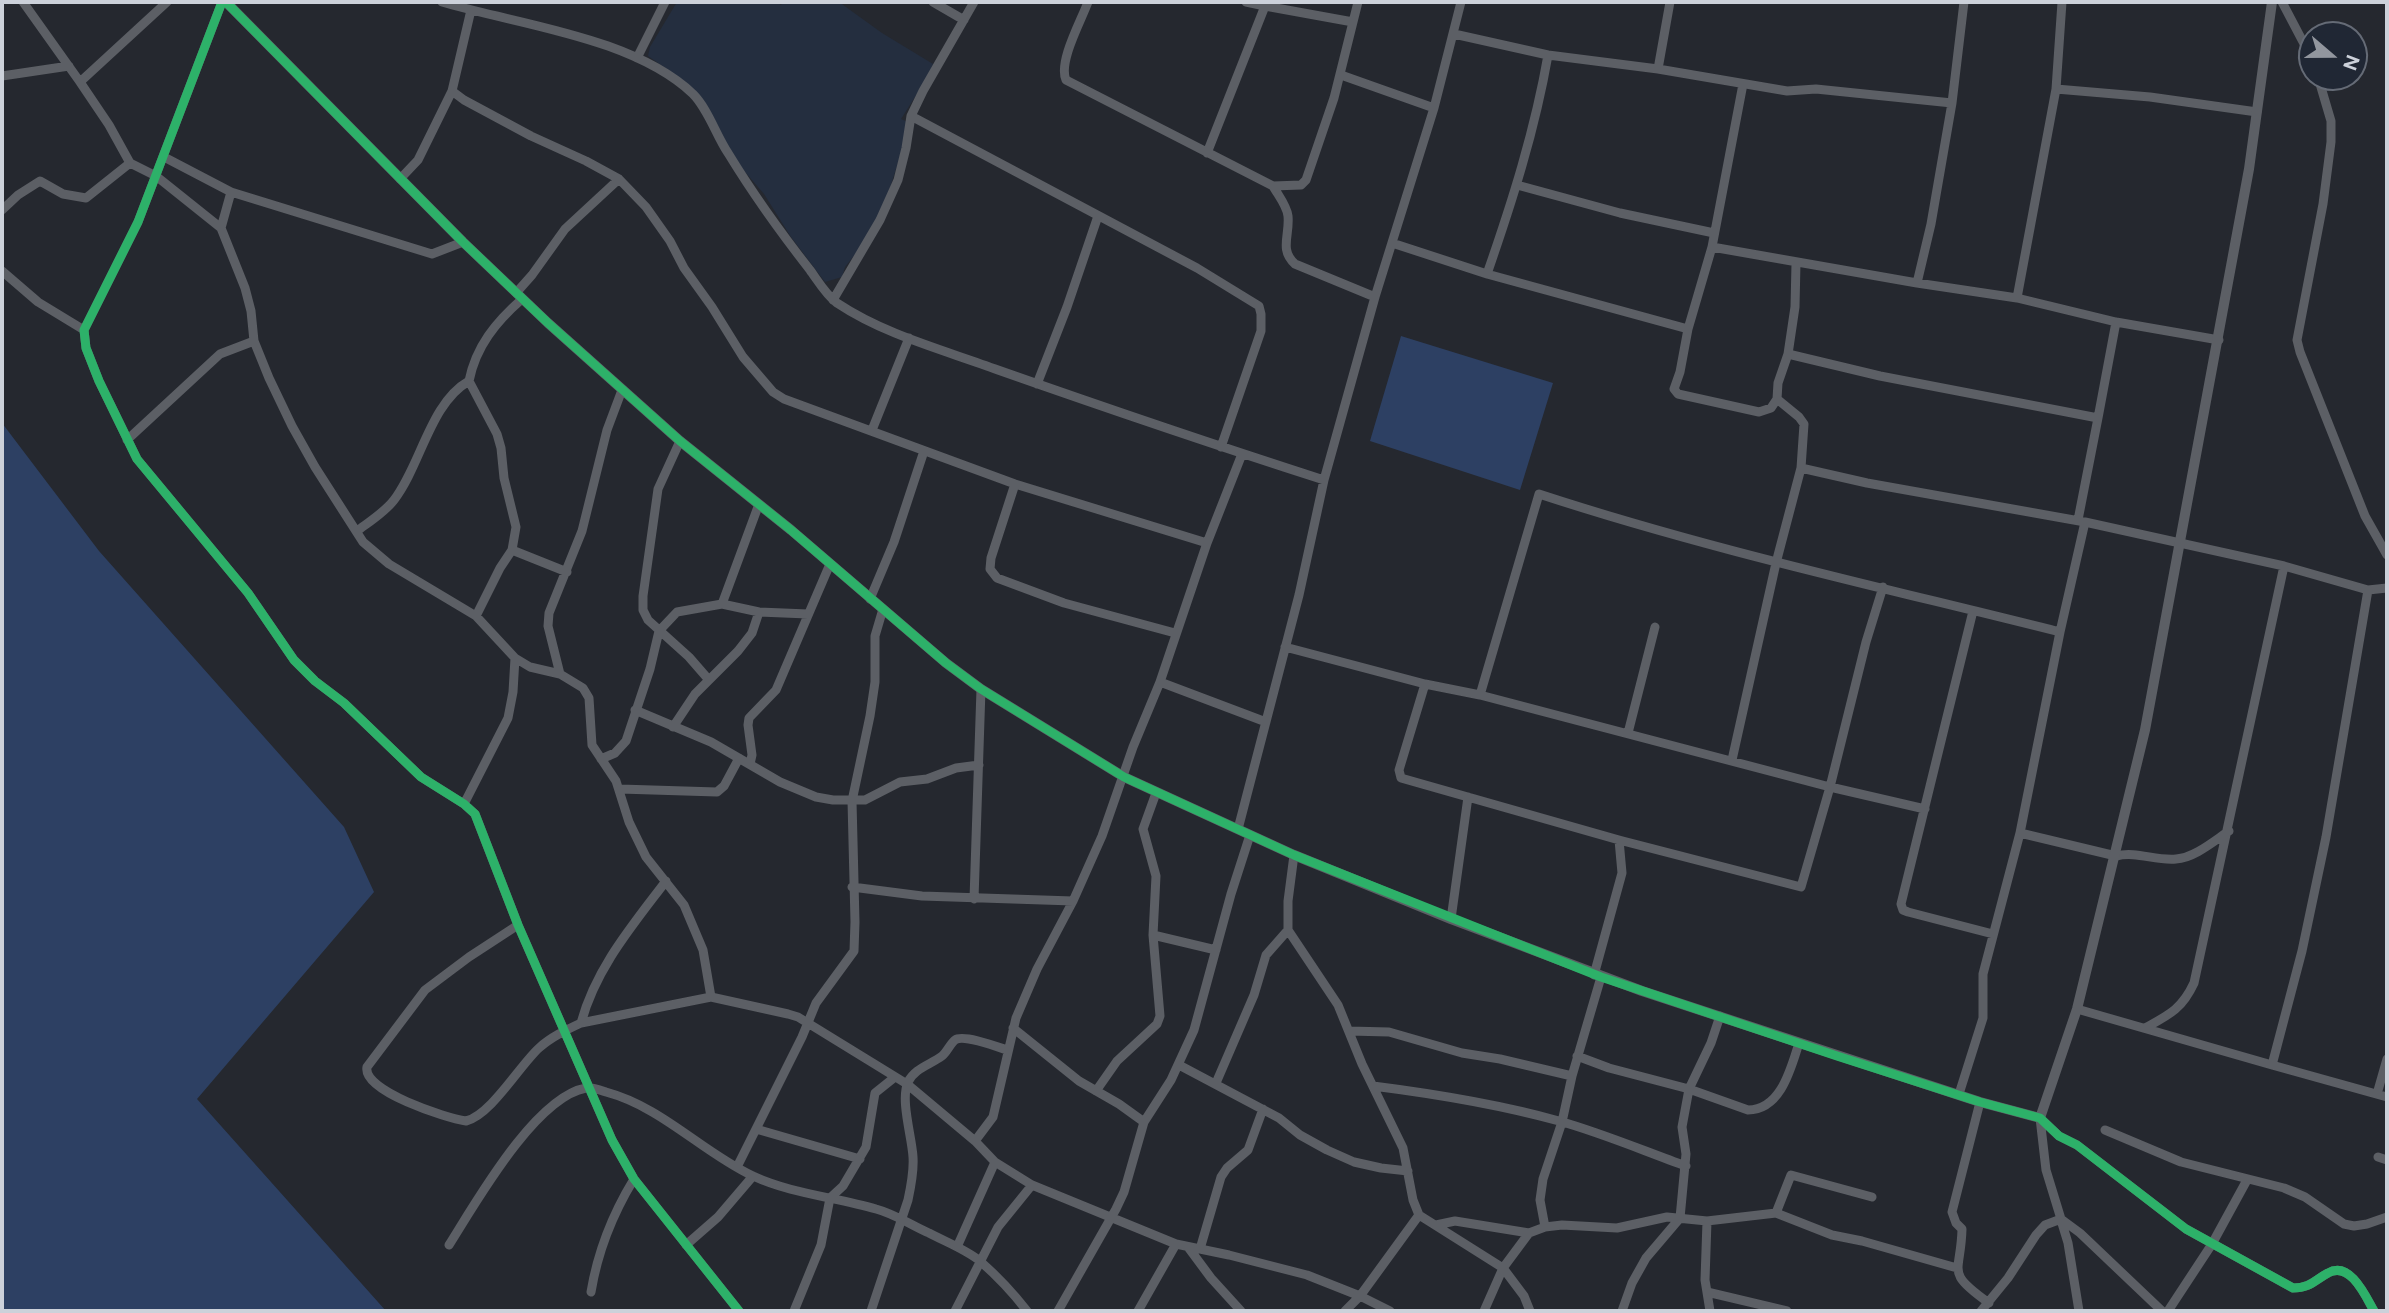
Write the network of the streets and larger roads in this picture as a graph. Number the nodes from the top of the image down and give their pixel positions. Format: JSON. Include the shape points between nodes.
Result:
{"nodes":[{"id":1,"x":23,"y":2,"type":"edge"},
{"id":2,"x":166,"y":2,"type":"edge"},
{"id":3,"x":224,"y":2,"type":"edge"},
{"id":4,"x":442,"y":2,"type":"edge"},
{"id":5,"x":665,"y":2,"type":"edge"},
{"id":6,"x":933,"y":2,"type":"edge"},
{"id":7,"x":974,"y":2,"type":"edge"},
{"id":8,"x":1088,"y":2,"type":"edge"},
{"id":9,"x":1245,"y":2,"type":"edge"},
{"id":10,"x":1358,"y":2,"type":"edge"},
{"id":11,"x":1461,"y":2,"type":"edge"},
{"id":12,"x":1670,"y":2,"type":"edge"},
{"id":13,"x":1964,"y":2,"type":"edge"},
{"id":14,"x":2062,"y":2,"type":"edge"},
{"id":15,"x":2272,"y":2,"type":"edge"},
{"id":16,"x":2282,"y":2,"type":"edge"},
{"id":17,"x":1265,"y":6,"type":"junction"},
{"id":18,"x":471,"y":10,"type":"junction"},
{"id":19,"x":964,"y":20,"type":"junction"},
{"id":20,"x":1353,"y":22,"type":"junction"},
{"id":21,"x":2298,"y":32,"type":"edge"},
{"id":22,"x":1454,"y":34,"type":"junction"},
{"id":23,"x":1548,"y":55,"type":"junction"},
{"id":24,"x":637,"y":58,"type":"junction"},
{"id":25,"x":69,"y":66,"type":"junction"},
{"id":26,"x":1658,"y":69,"type":"junction"},
{"id":27,"x":1341,"y":75,"type":"junction"},
{"id":28,"x":2,"y":76,"type":"edge"},
{"id":29,"x":80,"y":82,"type":"junction"},
{"id":30,"x":1744,"y":84,"type":"junction"},
{"id":31,"x":2056,"y":89,"type":"junction"},
{"id":32,"x":2322,"y":91,"type":"edge"},
{"id":33,"x":452,"y":92,"type":"junction"},
{"id":34,"x":1952,"y":103,"type":"junction"},
{"id":35,"x":1434,"y":108,"type":"junction"},
{"id":36,"x":2257,"y":112,"type":"junction"},
{"id":37,"x":911,"y":116,"type":"junction"},
{"id":38,"x":1207,"y":153,"type":"junction"},
{"id":39,"x":164,"y":157,"type":"junction"},
{"id":40,"x":130,"y":163,"type":"junction"},
{"id":41,"x":156,"y":176,"type":"junction"},
{"id":42,"x":400,"y":179,"type":"junction"},
{"id":43,"x":619,"y":179,"type":"junction"},
{"id":44,"x":1517,"y":185,"type":"junction"},
{"id":45,"x":1273,"y":186,"type":"junction"},
{"id":46,"x":231,"y":192,"type":"junction"},
{"id":47,"x":2,"y":210,"type":"edge"},
{"id":48,"x":1098,"y":216,"type":"junction"},
{"id":49,"x":221,"y":228,"type":"junction"},
{"id":50,"x":1714,"y":233,"type":"junction"},
{"id":51,"x":463,"y":242,"type":"junction"},
{"id":52,"x":1392,"y":243,"type":"junction"},
{"id":53,"x":1712,"y":247,"type":"junction"},
{"id":54,"x":1796,"y":263,"type":"junction"},
{"id":55,"x":2,"y":271,"type":"edge"},
{"id":56,"x":1487,"y":274,"type":"junction"},
{"id":57,"x":1917,"y":283,"type":"junction"},
{"id":58,"x":519,"y":296,"type":"junction"},
{"id":59,"x":1375,"y":297,"type":"junction"},
{"id":60,"x":2017,"y":298,"type":"junction"},
{"id":61,"x":833,"y":300,"type":"junction"},
{"id":62,"x":2116,"y":322,"type":"junction"},
{"id":63,"x":1688,"y":329,"type":"junction"},
{"id":64,"x":84,"y":330,"type":"junction"},
{"id":65,"x":909,"y":338,"type":"junction"},
{"id":66,"x":2219,"y":340,"type":"junction"},
{"id":67,"x":254,"y":341,"type":"junction"},
{"id":68,"x":1788,"y":354,"type":"junction"},
{"id":69,"x":469,"y":381,"type":"junction"},
{"id":70,"x":1037,"y":384,"type":"junction"},
{"id":71,"x":622,"y":390,"type":"junction"},
{"id":72,"x":1777,"y":399,"type":"junction"},
{"id":73,"x":2098,"y":418,"type":"junction"},
{"id":74,"x":872,"y":430,"type":"junction"},
{"id":75,"x":127,"y":440,"type":"junction"},
{"id":76,"x":680,"y":441,"type":"junction"},
{"id":77,"x":1222,"y":447,"type":"junction"},
{"id":78,"x":924,"y":452,"type":"junction"},
{"id":79,"x":1242,"y":454,"type":"junction"},
{"id":80,"x":1801,"y":468,"type":"junction"},
{"id":81,"x":1324,"y":480,"type":"junction"},
{"id":82,"x":1015,"y":484,"type":"junction"},
{"id":83,"x":759,"y":504,"type":"junction"},
{"id":84,"x":2082,"y":521,"type":"junction"},
{"id":85,"x":357,"y":531,"type":"junction"},
{"id":86,"x":1207,"y":543,"type":"junction"},
{"id":87,"x":2179,"y":544,"type":"junction"},
{"id":88,"x":512,"y":550,"type":"junction"},
{"id":89,"x":2387,"y":555,"type":"edge"},
{"id":90,"x":1776,"y":563,"type":"junction"},
{"id":91,"x":830,"y":564,"type":"junction"},
{"id":92,"x":2284,"y":566,"type":"junction"},
{"id":93,"x":567,"y":572,"type":"junction"},
{"id":94,"x":1882,"y":587,"type":"junction"},
{"id":95,"x":2387,"y":589,"type":"edge"},
{"id":96,"x":2368,"y":590,"type":"junction"},
{"id":97,"x":870,"y":599,"type":"junction"},
{"id":98,"x":722,"y":604,"type":"junction"},
{"id":99,"x":883,"y":610,"type":"junction"},
{"id":100,"x":1973,"y":611,"type":"junction"},
{"id":101,"x":760,"y":612,"type":"junction"},
{"id":102,"x":808,"y":614,"type":"junction"},
{"id":103,"x":476,"y":616,"type":"junction"},
{"id":104,"x":1655,"y":628,"type":"dead end"},
{"id":105,"x":659,"y":631,"type":"junction"},
{"id":106,"x":2060,"y":632,"type":"junction"},
{"id":107,"x":1175,"y":633,"type":"junction"},
{"id":108,"x":1285,"y":647,"type":"junction"},
{"id":109,"x":514,"y":658,"type":"junction"},
{"id":110,"x":560,"y":674,"type":"junction"},
{"id":111,"x":709,"y":680,"type":"junction"},
{"id":112,"x":1160,"y":682,"type":"junction"},
{"id":113,"x":1425,"y":684,"type":"junction"},
{"id":114,"x":981,"y":689,"type":"junction"},
{"id":115,"x":1480,"y":695,"type":"junction"},
{"id":116,"x":635,"y":710,"type":"junction"},
{"id":117,"x":1266,"y":722,"type":"junction"},
{"id":118,"x":673,"y":727,"type":"junction"},
{"id":119,"x":1628,"y":733,"type":"junction"},
{"id":120,"x":739,"y":758,"type":"junction"},
{"id":121,"x":601,"y":759,"type":"junction"},
{"id":122,"x":1732,"y":760,"type":"junction"},
{"id":123,"x":750,"y":764,"type":"junction"},
{"id":124,"x":979,"y":765,"type":"junction"},
{"id":125,"x":1124,"y":777,"type":"junction"},
{"id":126,"x":1830,"y":787,"type":"junction"},
{"id":127,"x":620,"y":789,"type":"junction"},
{"id":128,"x":1156,"y":793,"type":"junction"},
{"id":129,"x":1468,"y":797,"type":"junction"},
{"id":130,"x":852,"y":801,"type":"junction"},
{"id":131,"x":464,"y":804,"type":"junction"},
{"id":132,"x":1924,"y":809,"type":"junction"},
{"id":133,"x":1238,"y":829,"type":"junction"},
{"id":134,"x":2229,"y":831,"type":"junction"},
{"id":135,"x":2020,"y":833,"type":"junction"},
{"id":136,"x":1250,"y":835,"type":"junction"},
{"id":137,"x":1619,"y":840,"type":"junction"},
{"id":138,"x":1294,"y":855,"type":"junction"},
{"id":139,"x":2116,"y":856,"type":"junction"},
{"id":140,"x":666,"y":881,"type":"junction"},
{"id":141,"x":852,"y":887,"type":"junction"},
{"id":142,"x":974,"y":899,"type":"junction"},
{"id":143,"x":1073,"y":901,"type":"junction"},
{"id":144,"x":1451,"y":919,"type":"junction"},
{"id":145,"x":518,"y":925,"type":"junction"},
{"id":146,"x":1289,"y":930,"type":"junction"},
{"id":147,"x":1993,"y":933,"type":"junction"},
{"id":148,"x":1153,"y":935,"type":"junction"},
{"id":149,"x":1216,"y":950,"type":"junction"},
{"id":150,"x":1597,"y":976,"type":"junction"},
{"id":151,"x":712,"y":997,"type":"junction"},
{"id":152,"x":2077,"y":1009,"type":"junction"},
{"id":153,"x":1720,"y":1016,"type":"junction"},
{"id":154,"x":807,"y":1022,"type":"junction"},
{"id":155,"x":581,"y":1023,"type":"junction"},
{"id":156,"x":1013,"y":1028,"type":"junction"},
{"id":157,"x":2145,"y":1028,"type":"junction"},
{"id":158,"x":563,"y":1031,"type":"junction"},
{"id":159,"x":1349,"y":1031,"type":"junction"},
{"id":160,"x":1799,"y":1043,"type":"junction"},
{"id":161,"x":1007,"y":1050,"type":"junction"},
{"id":162,"x":1577,"y":1056,"type":"junction"},
{"id":163,"x":2387,"y":1059,"type":"edge"},
{"id":164,"x":1179,"y":1065,"type":"junction"},
{"id":165,"x":2272,"y":1065,"type":"junction"},
{"id":166,"x":1572,"y":1076,"type":"junction"},
{"id":167,"x":895,"y":1077,"type":"junction"},
{"id":168,"x":1216,"y":1083,"type":"junction"},
{"id":169,"x":907,"y":1084,"type":"junction"},
{"id":170,"x":1373,"y":1086,"type":"junction"},
{"id":171,"x":588,"y":1087,"type":"junction"},
{"id":172,"x":1689,"y":1089,"type":"junction"},
{"id":173,"x":1096,"y":1091,"type":"junction"},
{"id":174,"x":1959,"y":1094,"type":"junction"},
{"id":175,"x":2377,"y":1094,"type":"junction"},
{"id":176,"x":2387,"y":1097,"type":"edge"},
{"id":177,"x":1980,"y":1102,"type":"junction"},
{"id":178,"x":1263,"y":1109,"type":"junction"},
{"id":179,"x":2040,"y":1118,"type":"junction"},
{"id":180,"x":1144,"y":1122,"type":"junction"},
{"id":181,"x":1562,"y":1122,"type":"junction"},
{"id":182,"x":756,"y":1129,"type":"junction"},
{"id":183,"x":2105,"y":1130,"type":"dead end"},
{"id":184,"x":975,"y":1141,"type":"junction"},
{"id":185,"x":860,"y":1159,"type":"junction"},
{"id":186,"x":995,"y":1162,"type":"junction"},
{"id":187,"x":1686,"y":1166,"type":"junction"},
{"id":188,"x":737,"y":1167,"type":"junction"},
{"id":189,"x":1408,"y":1171,"type":"junction"},
{"id":190,"x":754,"y":1176,"type":"junction"},
{"id":191,"x":634,"y":1179,"type":"junction"},
{"id":192,"x":2247,"y":1180,"type":"junction"},
{"id":193,"x":1032,"y":1185,"type":"junction"},
{"id":194,"x":1872,"y":1197,"type":"dead end"},
{"id":195,"x":830,"y":1198,"type":"junction"},
{"id":196,"x":1776,"y":1213,"type":"junction"},
{"id":197,"x":1419,"y":1215,"type":"junction"},
{"id":198,"x":2387,"y":1217,"type":"edge"},
{"id":199,"x":901,"y":1218,"type":"junction"},
{"id":200,"x":1111,"y":1218,"type":"junction"},
{"id":201,"x":1680,"y":1218,"type":"junction"},
{"id":202,"x":2061,"y":1219,"type":"junction"},
{"id":203,"x":1707,"y":1221,"type":"junction"},
{"id":204,"x":1436,"y":1225,"type":"junction"},
{"id":205,"x":1545,"y":1227,"type":"junction"},
{"id":206,"x":1530,"y":1233,"type":"junction"},
{"id":207,"x":1176,"y":1244,"type":"junction"},
{"id":208,"x":2211,"y":1244,"type":"junction"},
{"id":209,"x":449,"y":1245,"type":"dead end"},
{"id":210,"x":686,"y":1245,"type":"junction"},
{"id":211,"x":957,"y":1247,"type":"junction"},
{"id":212,"x":1188,"y":1247,"type":"junction"},
{"id":213,"x":1200,"y":1249,"type":"junction"},
{"id":214,"x":980,"y":1261,"type":"junction"},
{"id":215,"x":1956,"y":1268,"type":"junction"},
{"id":216,"x":1503,"y":1269,"type":"junction"},
{"id":217,"x":591,"y":1292,"type":"dead end"},
{"id":218,"x":1707,"y":1293,"type":"junction"},
{"id":219,"x":1360,"y":1296,"type":"junction"},
{"id":220,"x":1989,"y":1303,"type":"junction"},
{"id":221,"x":739,"y":1311,"type":"edge"},
{"id":222,"x":794,"y":1311,"type":"edge"},
{"id":223,"x":870,"y":1311,"type":"edge"},
{"id":224,"x":955,"y":1311,"type":"edge"},
{"id":225,"x":1027,"y":1311,"type":"edge"},
{"id":226,"x":1058,"y":1311,"type":"edge"},
{"id":227,"x":1138,"y":1311,"type":"edge"},
{"id":228,"x":1241,"y":1311,"type":"edge"},
{"id":229,"x":1345,"y":1311,"type":"edge"},
{"id":230,"x":1390,"y":1311,"type":"edge"},
{"id":231,"x":1484,"y":1311,"type":"edge"},
{"id":232,"x":1530,"y":1311,"type":"edge"},
{"id":233,"x":1622,"y":1311,"type":"edge"},
{"id":234,"x":1710,"y":1311,"type":"edge"},
{"id":235,"x":1787,"y":1311,"type":"edge"},
{"id":236,"x":1981,"y":1311,"type":"edge"},
{"id":237,"x":2079,"y":1311,"type":"edge"},
{"id":238,"x":2162,"y":1311,"type":"edge"},
{"id":239,"x":2168,"y":1311,"type":"edge"},
{"id":240,"x":2374,"y":1311,"type":"edge"}],
"edges":[{"from":1,"to":25,"type":"street"},
{"from":2,"to":29,"type":"street"},
{"from":3,"to":39,"type":"street"},
{"from":3,"to":42,"type":"street"},
{"from":4,"to":18,"type":"street"},
{"from":5,"to":24,"type":"street"},
{"from":6,"to":19,"type":"street"},
{"from":7,"to":19,"type":"street"},
{"from":8,"to":38,"type":"street","via":[[1065,61],[1066,80]]},
{"from":9,"to":17,"type":"street"},
{"from":10,"to":20,"type":"street"},
{"from":11,"to":22,"type":"street"},
{"from":12,"to":26,"type":"street"},
{"from":13,"to":34,"type":"street"},
{"from":14,"to":31,"type":"street"},
{"from":15,"to":36,"type":"street"},
{"from":16,"to":21,"type":"street"},
{"from":17,"to":20,"type":"street"},
{"from":17,"to":38,"type":"street"},
{"from":18,"to":24,"type":"street"},
{"from":18,"to":33,"type":"street"},
{"from":19,"to":37,"type":"street"},
{"from":20,"to":27,"type":"street"},
{"from":22,"to":23,"type":"street"},
{"from":22,"to":35,"type":"street"},
{"from":23,"to":26,"type":"street"},
{"from":23,"to":44,"type":"street"},
{"from":24,"to":61,"type":"street","via":[[677,80],[695,97],[727,153]]},
{"from":25,"to":28,"type":"street"},
{"from":25,"to":29,"type":"street"},
{"from":26,"to":30,"type":"street"},
{"from":27,"to":35,"type":"street"},
{"from":27,"to":45,"type":"street","via":[[1306,180],[1301,185]]},
{"from":29,"to":40,"type":"street"},
{"from":30,"to":34,"type":"street"},
{"from":30,"to":50,"type":"street"},
{"from":31,"to":36,"type":"street"},
{"from":31,"to":60,"type":"street"},
{"from":32,"to":89,"type":"street","via":[[2331,121],[2331,142],[2297,340],[2365,516]]},
{"from":33,"to":42,"type":"street","via":[[418,160]]},
{"from":33,"to":43,"type":"street"},
{"from":34,"to":57,"type":"street"},
{"from":35,"to":52,"type":"street"},
{"from":36,"to":66,"type":"street"},
{"from":37,"to":48,"type":"street"},
{"from":37,"to":61,"type":"street","via":[[898,180]]},
{"from":38,"to":45,"type":"street"},
{"from":39,"to":41,"type":"street"},
{"from":39,"to":46,"type":"street"},
{"from":40,"to":41,"type":"street"},
{"from":40,"to":47,"type":"street","via":[[86,198],[63,194],[40,181]]},
{"from":41,"to":49,"type":"street"},
{"from":41,"to":64,"type":"street"},
{"from":42,"to":51,"type":"street"},
{"from":43,"to":58,"type":"street","via":[[565,229]]},
{"from":43,"to":74,"type":"street","via":[[662,229],[743,357],[773,393]]},
{"from":44,"to":50,"type":"street"},
{"from":44,"to":56,"type":"street"},
{"from":45,"to":59,"type":"street","via":[[1288,214],[1288,258]]},
{"from":46,"to":49,"type":"street"},
{"from":46,"to":51,"type":"street","via":[[432,254]]},
{"from":48,"to":70,"type":"street"},
{"from":48,"to":77,"type":"street","via":[[1259,306],[1261,331]]},
{"from":49,"to":67,"type":"street","via":[[251,311]]},
{"from":50,"to":53,"type":"street"},
{"from":51,"to":58,"type":"street"},
{"from":52,"to":56,"type":"street"},
{"from":52,"to":59,"type":"street"},
{"from":53,"to":54,"type":"street"},
{"from":53,"to":63,"type":"street"},
{"from":54,"to":57,"type":"street"},
{"from":54,"to":68,"type":"street"},
{"from":55,"to":64,"type":"street","via":[[38,302]]},
{"from":56,"to":63,"type":"street"},
{"from":57,"to":60,"type":"street"},
{"from":58,"to":69,"type":"street","via":[[479,349]]},
{"from":58,"to":71,"type":"street"},
{"from":59,"to":81,"type":"street"},
{"from":60,"to":62,"type":"street"},
{"from":61,"to":65,"type":"street"},
{"from":62,"to":66,"type":"street"},
{"from":62,"to":73,"type":"street"},
{"from":63,"to":72,"type":"street","via":[[1674,389],[1678,394],[1759,412],[1771,408]]},
{"from":64,"to":75,"type":"street","via":[[86,348]]},
{"from":65,"to":70,"type":"street"},
{"from":65,"to":74,"type":"street"},
{"from":66,"to":87,"type":"street"},
{"from":67,"to":75,"type":"street","via":[[220,354]]},
{"from":67,"to":85,"type":"street","via":[[292,426]]},
{"from":68,"to":72,"type":"street"},
{"from":68,"to":73,"type":"street"},
{"from":69,"to":85,"type":"street","via":[[455,390],[439,413],[394,499]]},
{"from":69,"to":88,"type":"street","via":[[501,448],[516,527]]},
{"from":70,"to":77,"type":"street"},
{"from":71,"to":76,"type":"street"},
{"from":71,"to":93,"type":"street"},
{"from":72,"to":80,"type":"street","via":[[1804,424]]},
{"from":73,"to":84,"type":"street"},
{"from":74,"to":78,"type":"street"},
{"from":75,"to":131,"type":"street","via":[[248,593],[294,660],[421,776]]},
{"from":76,"to":83,"type":"street"},
{"from":76,"to":105,"type":"street","via":[[658,489],[643,596],[643,610]]},
{"from":77,"to":79,"type":"street"},
{"from":78,"to":82,"type":"street"},
{"from":78,"to":97,"type":"street"},
{"from":79,"to":81,"type":"street"},
{"from":79,"to":86,"type":"street"},
{"from":80,"to":84,"type":"street"},
{"from":80,"to":90,"type":"street"},
{"from":81,"to":108,"type":"street"},
{"from":82,"to":86,"type":"street"},
{"from":82,"to":107,"type":"street","via":[[991,558],[990,569],[997,578],[1064,603]]},
{"from":83,"to":91,"type":"street"},
{"from":83,"to":98,"type":"street"},
{"from":84,"to":87,"type":"street"},
{"from":84,"to":106,"type":"street"},
{"from":85,"to":103,"type":"street","via":[[389,564]]},
{"from":86,"to":107,"type":"street"},
{"from":87,"to":92,"type":"street"},
{"from":87,"to":139,"type":"street"},
{"from":88,"to":93,"type":"street"},
{"from":88,"to":103,"type":"street"},
{"from":90,"to":94,"type":"street"},
{"from":90,"to":115,"type":"street","via":[[1539,494]]},
{"from":90,"to":122,"type":"street"},
{"from":91,"to":97,"type":"street"},
{"from":91,"to":102,"type":"street"},
{"from":92,"to":96,"type":"street"},
{"from":92,"to":134,"type":"street"},
{"from":93,"to":110,"type":"street","via":[[553,600],[548,626]]},
{"from":94,"to":100,"type":"street"},
{"from":94,"to":126,"type":"street"},
{"from":95,"to":96,"type":"street"},
{"from":96,"to":165,"type":"street","via":[[2326,837]]},
{"from":97,"to":99,"type":"street"},
{"from":98,"to":101,"type":"street"},
{"from":98,"to":105,"type":"street","via":[[677,612]]},
{"from":99,"to":114,"type":"street"},
{"from":99,"to":130,"type":"street","via":[[875,636],[870,716]]},
{"from":100,"to":106,"type":"street"},
{"from":100,"to":132,"type":"street"},
{"from":101,"to":102,"type":"street"},
{"from":101,"to":111,"type":"street","via":[[738,652]]},
{"from":102,"to":123,"type":"street","via":[[776,690],[749,718]]},
{"from":103,"to":109,"type":"street"},
{"from":104,"to":119,"type":"street"},
{"from":105,"to":111,"type":"street"},
{"from":105,"to":116,"type":"street"},
{"from":106,"to":135,"type":"street"},
{"from":107,"to":112,"type":"street"},
{"from":108,"to":113,"type":"street"},
{"from":108,"to":117,"type":"street"},
{"from":109,"to":110,"type":"street"},
{"from":109,"to":131,"type":"street","via":[[508,718]]},
{"from":110,"to":121,"type":"street","via":[[583,688],[589,698],[590,737]]},
{"from":111,"to":118,"type":"street"},
{"from":112,"to":117,"type":"street"},
{"from":112,"to":125,"type":"street"},
{"from":113,"to":115,"type":"street"},
{"from":113,"to":129,"type":"street","via":[[1399,775]]},
{"from":114,"to":124,"type":"street"},
{"from":114,"to":125,"type":"street"},
{"from":115,"to":119,"type":"street"},
{"from":116,"to":118,"type":"street"},
{"from":116,"to":121,"type":"street","via":[[626,741]]},
{"from":117,"to":133,"type":"street"},
{"from":118,"to":120,"type":"street"},
{"from":119,"to":122,"type":"street"},
{"from":120,"to":123,"type":"street"},
{"from":120,"to":127,"type":"street","via":[[717,792]]},
{"from":121,"to":127,"type":"street"},
{"from":122,"to":126,"type":"street"},
{"from":123,"to":130,"type":"street","via":[[816,797]]},
{"from":124,"to":130,"type":"street","via":[[900,782],[865,800]]},
{"from":124,"to":142,"type":"street"},
{"from":125,"to":128,"type":"street"},
{"from":125,"to":143,"type":"street"},
{"from":126,"to":132,"type":"street"},
{"from":126,"to":137,"type":"street","via":[[1801,887]]},
{"from":127,"to":140,"type":"street","via":[[646,857]]},
{"from":128,"to":133,"type":"street"},
{"from":128,"to":148,"type":"street","via":[[1143,829],[1155,869]]},
{"from":129,"to":137,"type":"street"},
{"from":129,"to":144,"type":"street"},
{"from":130,"to":141,"type":"street"},
{"from":131,"to":145,"type":"street","via":[[475,814]]},
{"from":132,"to":147,"type":"street","via":[[1903,910]]},
{"from":133,"to":136,"type":"street"},
{"from":134,"to":139,"type":"street","via":[[2178,860],[2127,853]]},
{"from":134,"to":157,"type":"street","via":[[2194,983],[2186,1000],[2171,1014]]},
{"from":135,"to":139,"type":"street"},
{"from":135,"to":147,"type":"street"},
{"from":136,"to":138,"type":"street"},
{"from":136,"to":149,"type":"street"},
{"from":137,"to":150,"type":"street","via":[[1622,873]]},
{"from":138,"to":144,"type":"street"},
{"from":138,"to":146,"type":"street"},
{"from":139,"to":152,"type":"street"},
{"from":140,"to":151,"type":"street","via":[[684,905],[703,950]]},
{"from":140,"to":155,"type":"street","via":[[618,944],[589,996]]},
{"from":141,"to":142,"type":"street"},
{"from":141,"to":154,"type":"street","via":[[853,951]]},
{"from":142,"to":143,"type":"street"},
{"from":143,"to":156,"type":"street","via":[[1037,969]]},
{"from":144,"to":150,"type":"street"},
{"from":145,"to":158,"type":"street"},
{"from":145,"to":158,"type":"street","via":[[425,990],[366,1073],[369,1080],[407,1102],[472,1120],[539,1047]]},
{"from":146,"to":159,"type":"street","via":[[1338,1005]]},
{"from":146,"to":168,"type":"street","via":[[1266,955]]},
{"from":147,"to":174,"type":"street","via":[[1983,974],[1983,1018]]},
{"from":148,"to":149,"type":"street"},
{"from":148,"to":173,"type":"street","via":[[1160,1016]]},
{"from":149,"to":164,"type":"street","via":[[1194,1030]]},
{"from":150,"to":153,"type":"street"},
{"from":150,"to":162,"type":"street"},
{"from":151,"to":154,"type":"street"},
{"from":151,"to":155,"type":"street"},
{"from":152,"to":157,"type":"street"},
{"from":152,"to":179,"type":"street"},
{"from":153,"to":160,"type":"street"},
{"from":153,"to":172,"type":"street"},
{"from":154,"to":167,"type":"street"},
{"from":154,"to":182,"type":"street"},
{"from":155,"to":158,"type":"street"},
{"from":156,"to":161,"type":"street"},
{"from":156,"to":173,"type":"street"},
{"from":157,"to":165,"type":"street"},
{"from":158,"to":171,"type":"street"},
{"from":159,"to":166,"type":"street","via":[[1388,1032]]},
{"from":159,"to":170,"type":"street"},
{"from":160,"to":172,"type":"street","via":[[1781,1090],[1756,1110]]},
{"from":160,"to":174,"type":"street"},
{"from":161,"to":169,"type":"street","via":[[961,1038]]},
{"from":161,"to":184,"type":"street","via":[[993,1117]]},
{"from":162,"to":166,"type":"street"},
{"from":162,"to":172,"type":"street"},
{"from":163,"to":175,"type":"street"},
{"from":164,"to":168,"type":"street"},
{"from":164,"to":180,"type":"street"},
{"from":165,"to":175,"type":"street"},
{"from":166,"to":181,"type":"street"},
{"from":167,"to":169,"type":"street"},
{"from":167,"to":185,"type":"street","via":[[875,1093]]},
{"from":168,"to":178,"type":"street"},
{"from":169,"to":184,"type":"street"},
{"from":169,"to":199,"type":"street","via":[[913,1160]]},
{"from":170,"to":181,"type":"street","via":[[1459,1097]]},
{"from":170,"to":189,"type":"street","via":[[1403,1148]]},
{"from":171,"to":188,"type":"street","via":[[621,1096],[659,1115]]},
{"from":171,"to":191,"type":"street"},
{"from":171,"to":209,"type":"street","via":[[563,1100],[532,1126]]},
{"from":172,"to":187,"type":"street","via":[[1682,1127]]},
{"from":173,"to":180,"type":"street"},
{"from":174,"to":177,"type":"street"},
{"from":175,"to":176,"type":"street"},
{"from":177,"to":179,"type":"street"},
{"from":177,"to":215,"type":"street","via":[[1952,1212],[1962,1228]]},
{"from":178,"to":189,"type":"street","via":[[1300,1135],[1354,1162]]},
{"from":178,"to":213,"type":"street","via":[[1248,1150],[1221,1177]]},
{"from":179,"to":202,"type":"street","via":[[2046,1170]]},
{"from":179,"to":208,"type":"street"},
{"from":180,"to":200,"type":"street","via":[[1124,1192]]},
{"from":181,"to":187,"type":"street"},
{"from":181,"to":205,"type":"street","via":[[1543,1179],[1540,1200]]},
{"from":182,"to":185,"type":"street"},
{"from":182,"to":188,"type":"street"},
{"from":183,"to":192,"type":"street","via":[[2181,1162]]},
{"from":184,"to":186,"type":"street"},
{"from":185,"to":195,"type":"street"},
{"from":186,"to":193,"type":"street"},
{"from":186,"to":211,"type":"street"},
{"from":187,"to":201,"type":"street"},
{"from":188,"to":190,"type":"street"},
{"from":189,"to":197,"type":"street"},
{"from":190,"to":195,"type":"street","via":[[796,1192]]},
{"from":190,"to":210,"type":"street"},
{"from":191,"to":210,"type":"street"},
{"from":191,"to":217,"type":"street","via":[[599,1250]]},
{"from":192,"to":198,"type":"street","via":[[2305,1197],[2344,1224],[2367,1224]]},
{"from":192,"to":208,"type":"street"},
{"from":193,"to":200,"type":"street"},
{"from":193,"to":214,"type":"street","via":[[998,1227]]},
{"from":194,"to":196,"type":"street","via":[[1791,1175]]},
{"from":195,"to":199,"type":"street"},
{"from":195,"to":222,"type":"street","via":[[821,1245]]},
{"from":196,"to":203,"type":"street"},
{"from":196,"to":215,"type":"street","via":[[1832,1235]]},
{"from":197,"to":204,"type":"street"},
{"from":197,"to":219,"type":"street"},
{"from":199,"to":211,"type":"street"},
{"from":199,"to":223,"type":"street"},
{"from":200,"to":207,"type":"street"},
{"from":200,"to":226,"type":"street"},
{"from":201,"to":203,"type":"street"},
{"from":201,"to":205,"type":"street","via":[[1617,1227]]},
{"from":201,"to":233,"type":"street","via":[[1646,1258]]},
{"from":202,"to":220,"type":"street","via":[[2045,1225],[2036,1235]]},
{"from":202,"to":237,"type":"street"},
{"from":202,"to":238,"type":"street"},
{"from":203,"to":218,"type":"street"},
{"from":204,"to":206,"type":"street","via":[[1455,1221]]},
{"from":204,"to":216,"type":"street"},
{"from":205,"to":206,"type":"street"},
{"from":206,"to":216,"type":"street"},
{"from":207,"to":212,"type":"street"},
{"from":207,"to":227,"type":"street"},
{"from":208,"to":239,"type":"street"},
{"from":208,"to":240,"type":"street","via":[[2294,1288],[2313,1285],[2328,1272],[2344,1272],[2354,1279]]},
{"from":210,"to":221,"type":"street"},
{"from":211,"to":214,"type":"street"},
{"from":212,"to":213,"type":"street"},
{"from":212,"to":228,"type":"street"},
{"from":213,"to":219,"type":"street","via":[[1307,1275]]},
{"from":214,"to":224,"type":"street"},
{"from":214,"to":225,"type":"street"},
{"from":215,"to":220,"type":"street","via":[[1961,1280]]},
{"from":216,"to":231,"type":"street"},
{"from":216,"to":232,"type":"street"},
{"from":218,"to":234,"type":"street"},
{"from":218,"to":235,"type":"street"},
{"from":219,"to":229,"type":"street"},
{"from":219,"to":230,"type":"street"},
{"from":220,"to":236,"type":"street"}]}
